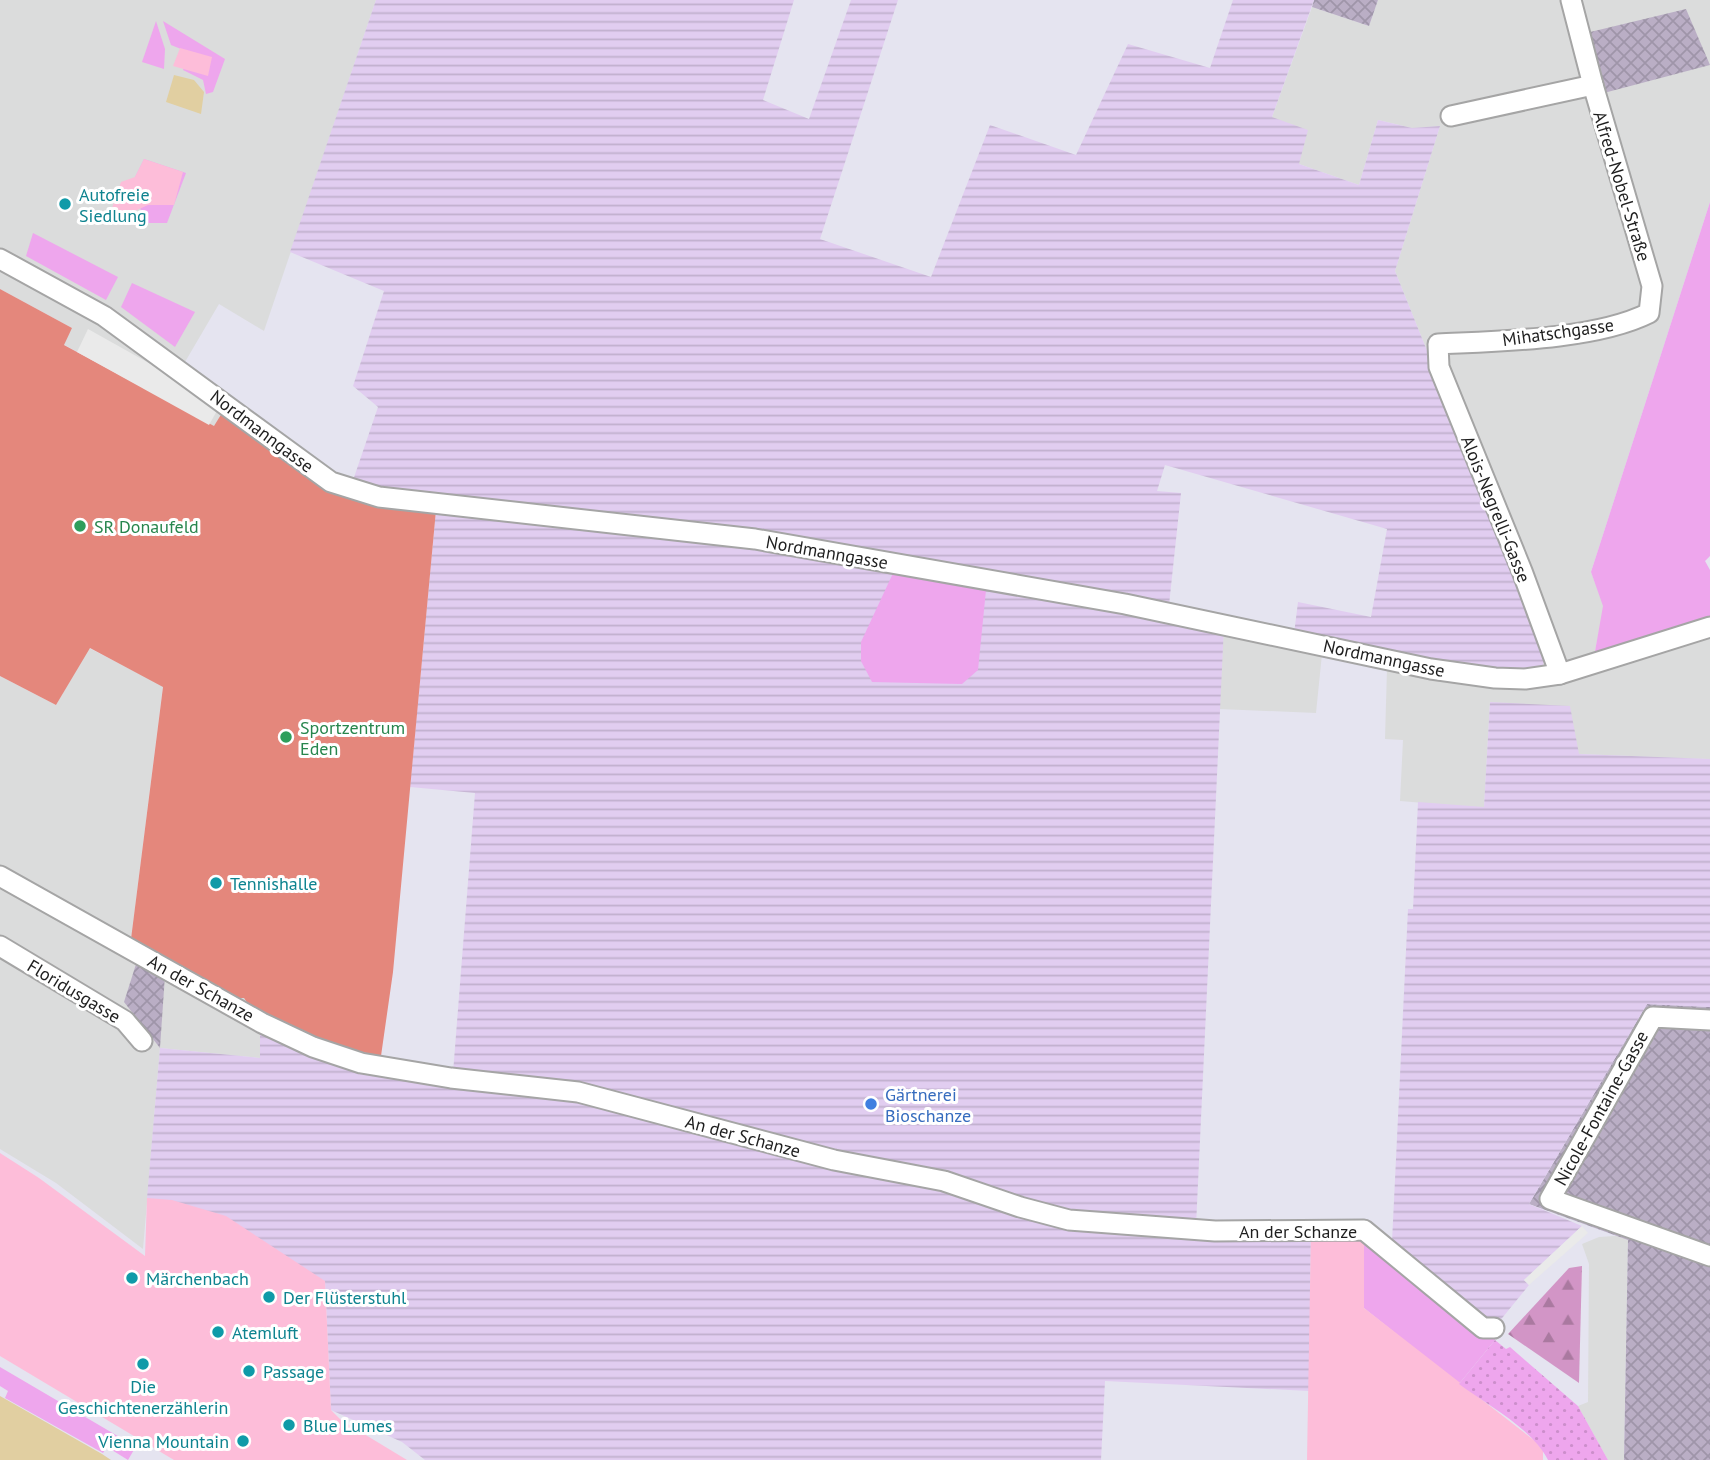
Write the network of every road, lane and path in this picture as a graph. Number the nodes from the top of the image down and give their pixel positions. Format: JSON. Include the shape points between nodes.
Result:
{"nodes":[{"id":1,"x":1571,"y":0,"type":"edge"},
{"id":2,"x":1592,"y":85,"type":"junction"},
{"id":3,"x":1451,"y":116,"type":"dead end"},
{"id":4,"x":0,"y":259,"type":"edge"},
{"id":5,"x":1652,"y":286,"type":"joint"},
{"id":6,"x":1438,"y":344,"type":"joint"},
{"id":7,"x":1710,"y":627,"type":"edge"},
{"id":8,"x":1560,"y":674,"type":"junction"},
{"id":9,"x":0,"y":876,"type":"edge"},
{"id":10,"x":0,"y":946,"type":"edge"},
{"id":11,"x":1710,"y":1020,"type":"edge"},
{"id":12,"x":142,"y":1041,"type":"dead end"},
{"id":13,"x":1710,"y":1256,"type":"edge"},
{"id":14,"x":1494,"y":1328,"type":"dead end"}],
"edges":[{"from":1,"to":2,"type":"street","name":"Alfred-Nobel-Straße"},
{"from":2,"to":3,"type":"street"},
{"from":2,"to":5,"type":"street","name":"Alfred-Nobel-Straße"},
{"from":4,"to":8,"type":"street","name":"Nordmanngasse","via":[[104,316],[331,482],[350,490],[410,502],[755,539],[1137,606],[1463,675],[1525,679]]},
{"from":5,"to":6,"type":"street","name":"Mihatschgasse","via":[[1649,313],[1630,322],[1534,339]]},
{"from":6,"to":8,"type":"street","name":"Alois-Negrelli-Gasse","via":[[1439,367]]},
{"from":7,"to":8,"type":"street","name":"Nordmanngasse"},
{"from":9,"to":14,"type":"street","name":"An der Schanze","via":[[262,1023],[361,1063],[578,1092],[821,1156],[944,1181],[1069,1220],[1215,1231],[1363,1230],[1483,1328]]},
{"from":10,"to":12,"type":"street","name":"Floridusgasse","via":[[125,1021]]},
{"from":11,"to":13,"type":"street","name":"Nicole-Fontaine-Gasse","via":[[1653,1017],[1550,1199]]}]}
